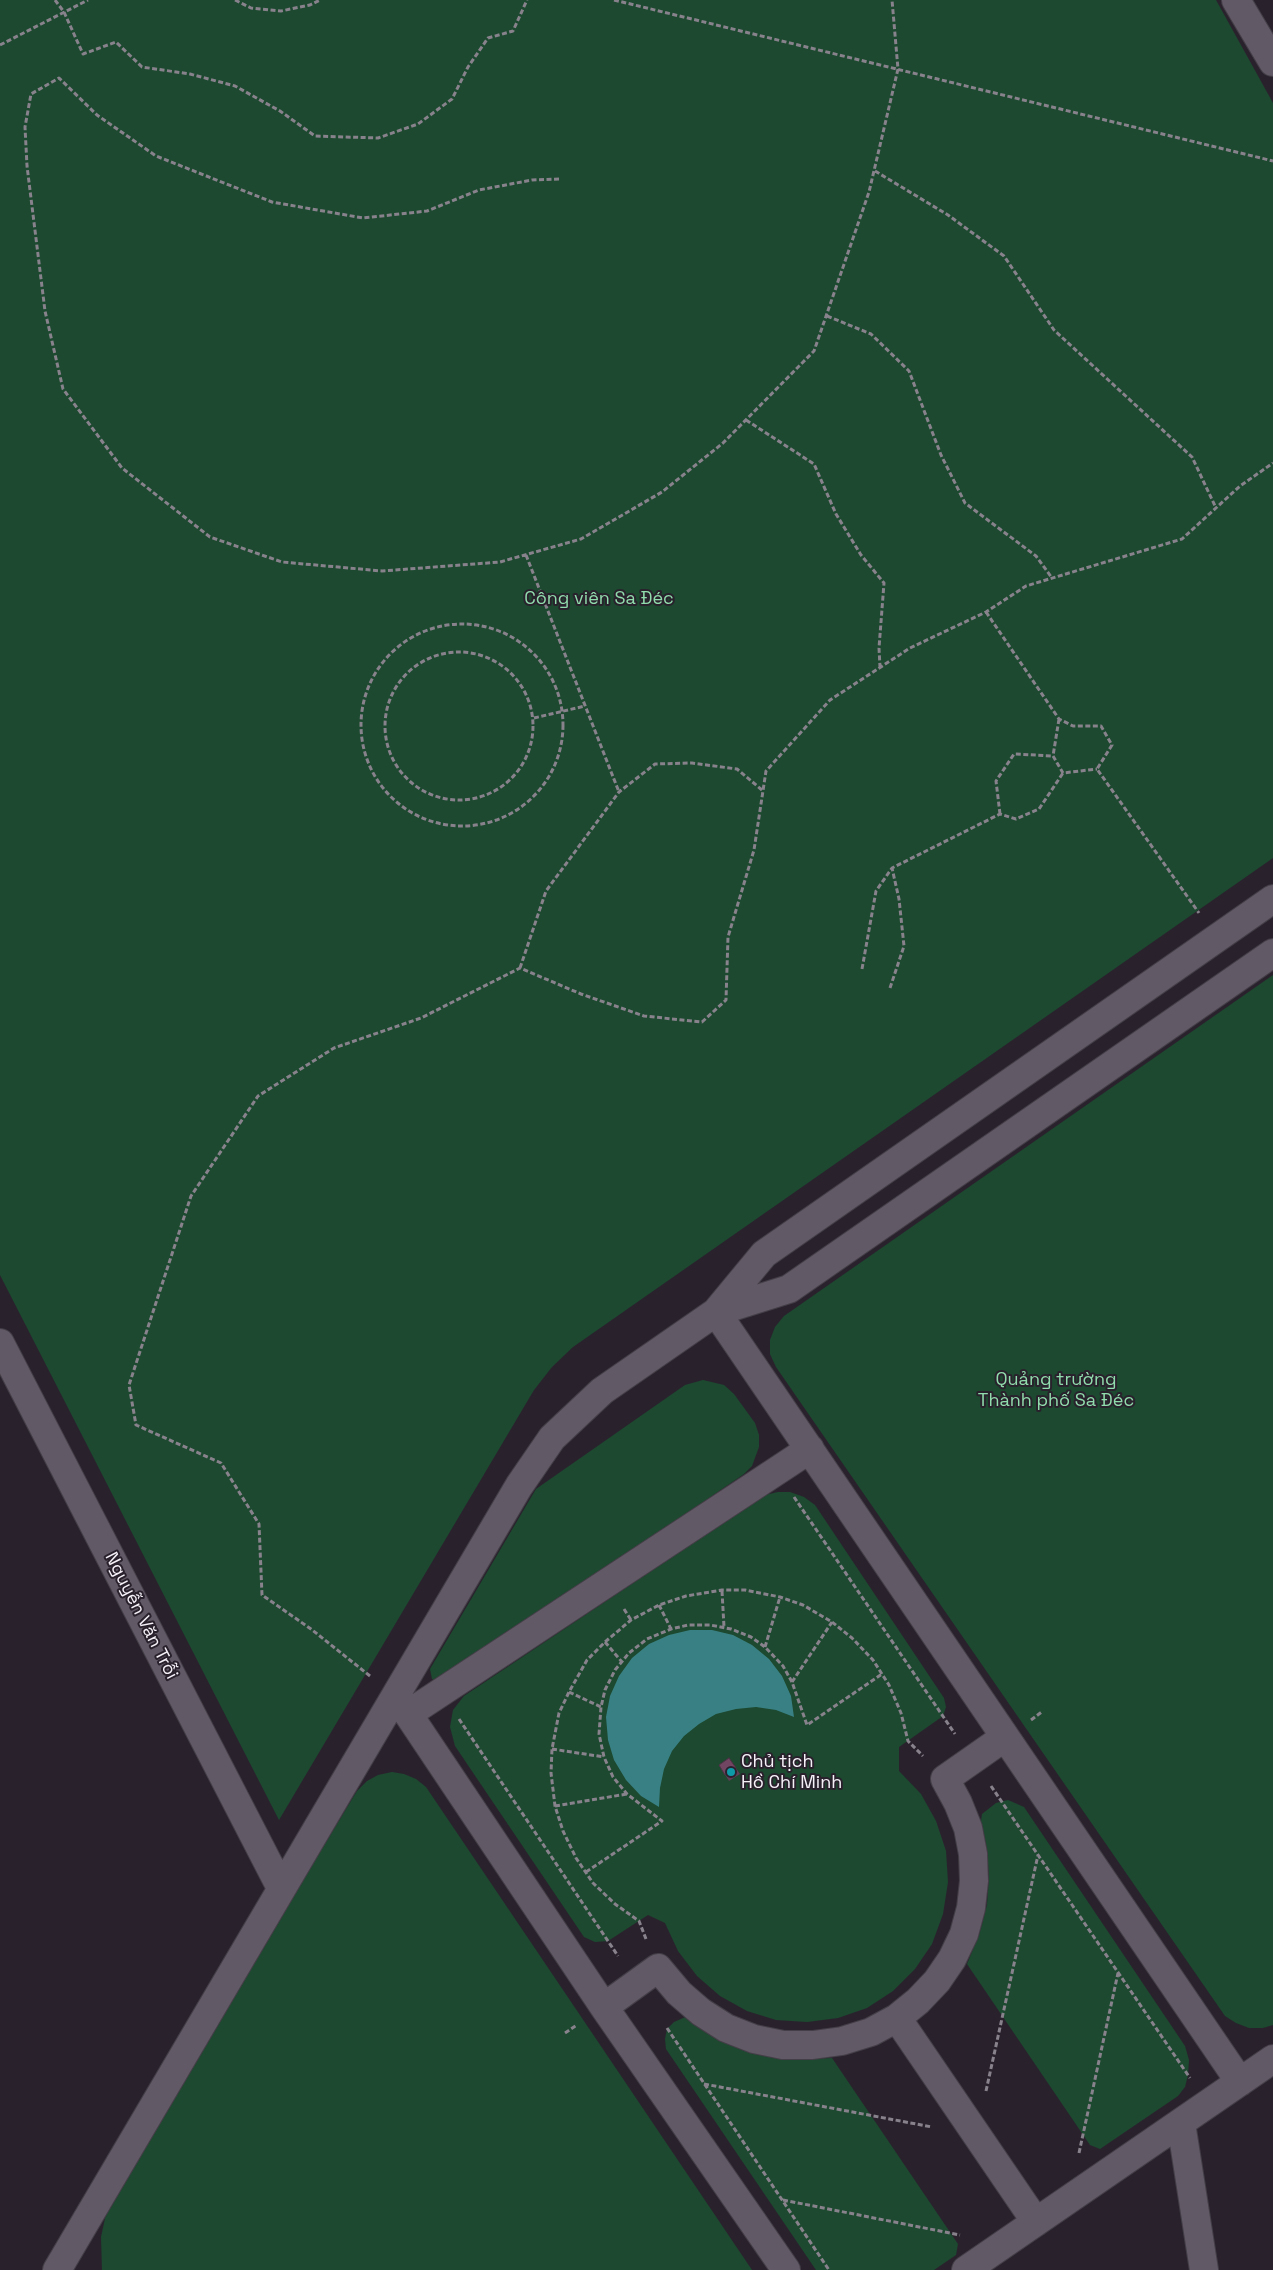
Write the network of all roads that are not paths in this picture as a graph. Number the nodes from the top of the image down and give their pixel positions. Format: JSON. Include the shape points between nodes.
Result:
{"nodes":[{"id":1,"x":1236,"y":0,"type":"edge"},
{"id":2,"x":1273,"y":62,"type":"edge"},
{"id":3,"x":1273,"y":899,"type":"edge"},
{"id":4,"x":1273,"y":953,"type":"edge"},
{"id":5,"x":716,"y":1312,"type":"junction"},
{"id":6,"x":0,"y":1343,"type":"edge"},
{"id":7,"x":810,"y":1450,"type":"junction"},
{"id":8,"x":402,"y":1705,"type":"junction"},
{"id":9,"x":1006,"y":1737,"type":"junction"},
{"id":10,"x":281,"y":1888,"type":"junction"},
{"id":11,"x":604,"y":2007,"type":"junction"},
{"id":12,"x":897,"y":2018,"type":"junction"},
{"id":13,"x":1273,"y":2059,"type":"edge"},
{"id":14,"x":1240,"y":2082,"type":"junction"},
{"id":15,"x":1181,"y":2123,"type":"junction"},
{"id":16,"x":1036,"y":2222,"type":"junction"},
{"id":17,"x":57,"y":2270,"type":"edge"},
{"id":18,"x":786,"y":2270,"type":"edge"},
{"id":19,"x":966,"y":2270,"type":"edge"},
{"id":20,"x":1204,"y":2270,"type":"edge"}],
"edges":[{"from":1,"to":2,"type":"street"},
{"from":3,"to":5,"type":"street","via":[[764,1254]]},
{"from":4,"to":5,"type":"street","via":[[789,1289]]},
{"from":5,"to":7,"type":"street"},
{"from":5,"to":8,"type":"street","via":[[602,1391],[552,1438],[518,1486]]},
{"from":6,"to":10,"type":"street","name":"Nguyễn Văn Trỗi"},
{"from":7,"to":8,"type":"street"},
{"from":7,"to":9,"type":"street"},
{"from":8,"to":10,"type":"street"},
{"from":8,"to":11,"type":"street"},
{"from":9,"to":12,"type":"street","via":[[945,1779],[968,1828],[974,1872],[971,1908],[964,1934],[952,1959],[937,1981]]},
{"from":9,"to":14,"type":"street"},
{"from":10,"to":17,"type":"street"},
{"from":11,"to":12,"type":"street","via":[[658,1968],[678,1993],[701,2012],[726,2028],[763,2041],[783,2045],[842,2041]]},
{"from":11,"to":18,"type":"street"},
{"from":12,"to":16,"type":"street"},
{"from":13,"to":14,"type":"street"},
{"from":14,"to":15,"type":"street"},
{"from":15,"to":16,"type":"street"},
{"from":15,"to":20,"type":"street"},
{"from":16,"to":19,"type":"street"}]}
